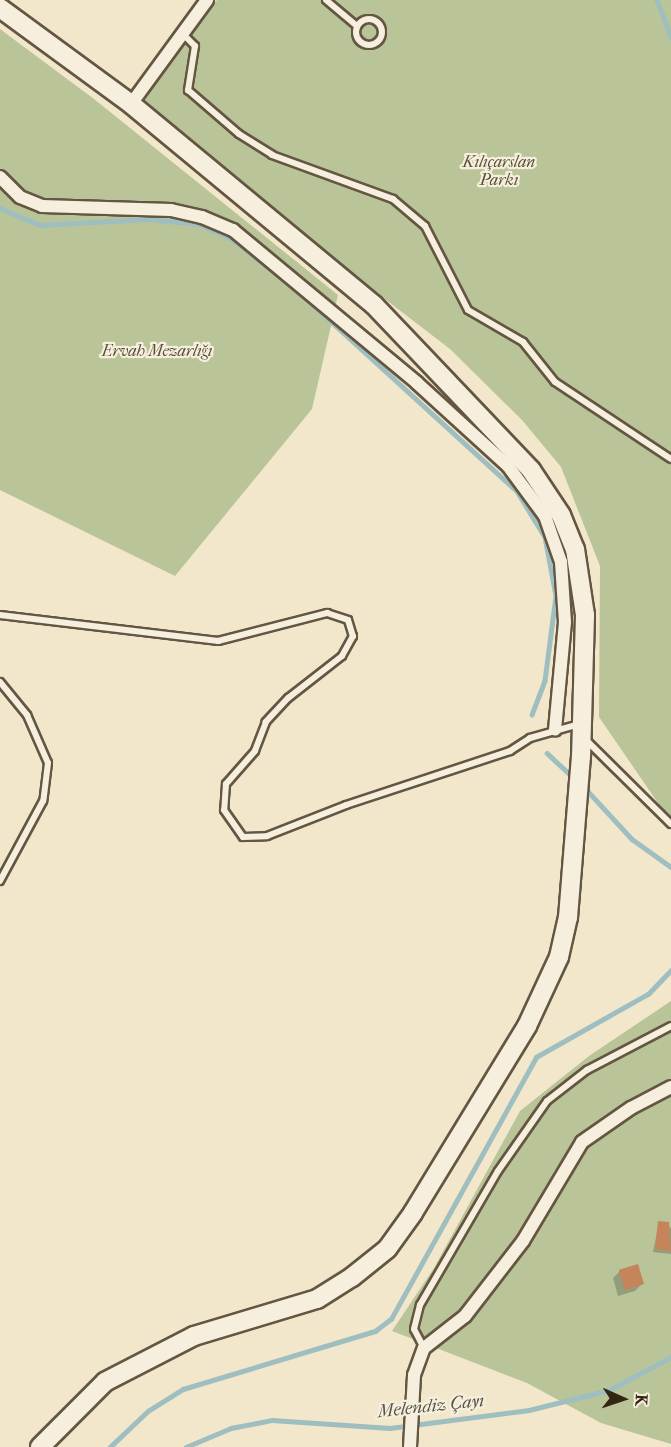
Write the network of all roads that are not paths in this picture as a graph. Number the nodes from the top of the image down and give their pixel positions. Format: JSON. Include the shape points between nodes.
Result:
{"nodes":[{"id":1,"x":207,"y":0,"type":"edge"},
{"id":2,"x":326,"y":0,"type":"edge"},
{"id":3,"x":0,"y":9,"type":"edge"},
{"id":4,"x":357,"y":26,"type":"junction"},
{"id":5,"x":183,"y":34,"type":"junction"},
{"id":6,"x":131,"y":104,"type":"junction"},
{"id":7,"x":0,"y":177,"type":"edge"},
{"id":8,"x":671,"y":459,"type":"edge"},
{"id":9,"x":0,"y":615,"type":"edge"},
{"id":10,"x":0,"y":682,"type":"edge"},
{"id":11,"x":555,"y":730,"type":"junction"},
{"id":12,"x":583,"y":730,"type":"junction"},
{"id":13,"x":671,"y":824,"type":"edge"},
{"id":14,"x":0,"y":881,"type":"edge"},
{"id":15,"x":671,"y":1026,"type":"edge"},
{"id":16,"x":671,"y":1087,"type":"edge"},
{"id":17,"x":424,"y":1348,"type":"junction"},
{"id":18,"x":40,"y":1447,"type":"edge"},
{"id":19,"x":410,"y":1447,"type":"edge"}],
"edges":[{"from":1,"to":5,"type":"street"},
{"from":2,"to":4,"type":"lane"},
{"from":3,"to":6,"type":"main road"},
{"from":4,"to":4,"type":"lane","via":[[357,39],[364,44],[372,45],[381,36],[376,21],[363,20]]},
{"from":5,"to":6,"type":"street"},
{"from":5,"to":8,"type":"lane","via":[[195,46],[188,90],[196,98],[272,155],[393,199],[425,226],[468,310],[522,342],[555,382]]},
{"from":6,"to":12,"type":"main road","via":[[374,305],[531,470],[561,515],[575,549],[585,615]]},
{"from":7,"to":11,"type":"street","via":[[20,196],[42,206],[171,210],[202,217],[233,231],[417,383],[508,466],[545,516],[561,562],[565,622]]},
{"from":9,"to":11,"type":"lane","via":[[218,641],[327,613],[348,620],[353,636],[342,656],[280,706],[266,722],[255,751],[226,784],[224,810],[243,837],[267,836],[346,805],[510,752],[530,738]]},
{"from":10,"to":14,"type":"lane","via":[[27,715],[48,763],[43,801]]},
{"from":11,"to":12,"type":"lane"},
{"from":12,"to":13,"type":"lane"},
{"from":12,"to":18,"type":"main road","via":[[568,917],[559,957],[527,1026],[387,1249],[317,1299],[194,1336],[105,1382]]},
{"from":15,"to":17,"type":"lane","via":[[587,1070],[547,1101],[498,1171],[420,1305],[414,1329]]},
{"from":16,"to":17,"type":"street","via":[[631,1108],[582,1142],[523,1241],[472,1308]]},
{"from":17,"to":19,"type":"street","via":[[414,1375]]}]}
